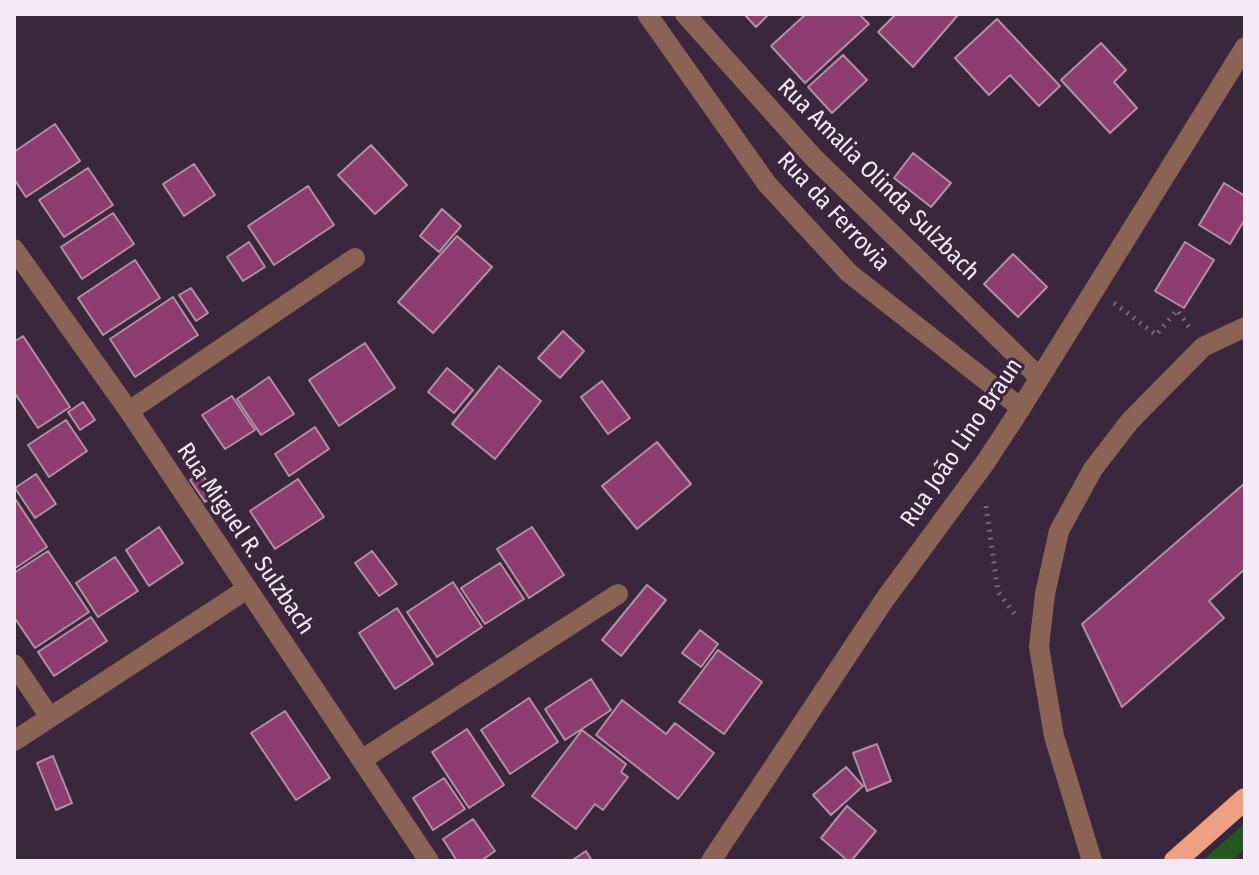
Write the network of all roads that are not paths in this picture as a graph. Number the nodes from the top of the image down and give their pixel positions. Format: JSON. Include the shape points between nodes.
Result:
{"nodes":[{"id":1,"x":647,"y":14,"type":"edge"},
{"id":2,"x":685,"y":14,"type":"edge"},
{"id":3,"x":1245,"y":47,"type":"edge"},
{"id":4,"x":14,"y":249,"type":"edge"},
{"id":5,"x":355,"y":258,"type":"dead end"},
{"id":6,"x":1245,"y":327,"type":"edge"},
{"id":7,"x":1039,"y":377,"type":"junction"},
{"id":8,"x":1021,"y":408,"type":"junction"},
{"id":9,"x":129,"y":411,"type":"junction"},
{"id":10,"x":247,"y":589,"type":"junction"},
{"id":11,"x":618,"y":594,"type":"dead end"},
{"id":12,"x":14,"y":664,"type":"edge"},
{"id":13,"x":49,"y":716,"type":"junction"},
{"id":14,"x":14,"y":741,"type":"edge"},
{"id":15,"x":363,"y":759,"type":"junction"},
{"id":16,"x":1245,"y":799,"type":"edge"},
{"id":17,"x":429,"y":861,"type":"edge"},
{"id":18,"x":711,"y":861,"type":"edge"},
{"id":19,"x":1092,"y":861,"type":"edge"},
{"id":20,"x":1175,"y":861,"type":"edge"}],
"edges":[{"from":1,"to":8,"type":"street","name":"Rua da Ferrovia","via":[[767,184],[849,273]]},
{"from":2,"to":7,"type":"street","name":"Rua Amalia Olinda Sulzbach","via":[[813,157]]},
{"from":3,"to":7,"type":"street","name":"Rua João Lino Braun"},
{"from":4,"to":9,"type":"street","name":"Rua Miguel R. Sulzbach"},
{"from":5,"to":9,"type":"street"},
{"from":6,"to":19,"type":"street","via":[[1203,347],[1130,421],[1093,469],[1059,531],[1039,647],[1054,736]]},
{"from":7,"to":8,"type":"street","name":"Rua João Lino Braun"},
{"from":8,"to":18,"type":"street","name":"Rua João Lino Braun","via":[[885,599]]},
{"from":9,"to":10,"type":"street","name":"Rua Miguel R. Sulzbach"},
{"from":10,"to":13,"type":"street"},
{"from":10,"to":15,"type":"street","name":"Rua Miguel R. Sulzbach"},
{"from":11,"to":15,"type":"street"},
{"from":12,"to":13,"type":"street"},
{"from":13,"to":14,"type":"street"},
{"from":15,"to":17,"type":"street","name":"Rua Miguel R. Sulzbach"},
{"from":16,"to":20,"type":"highway"}]}
